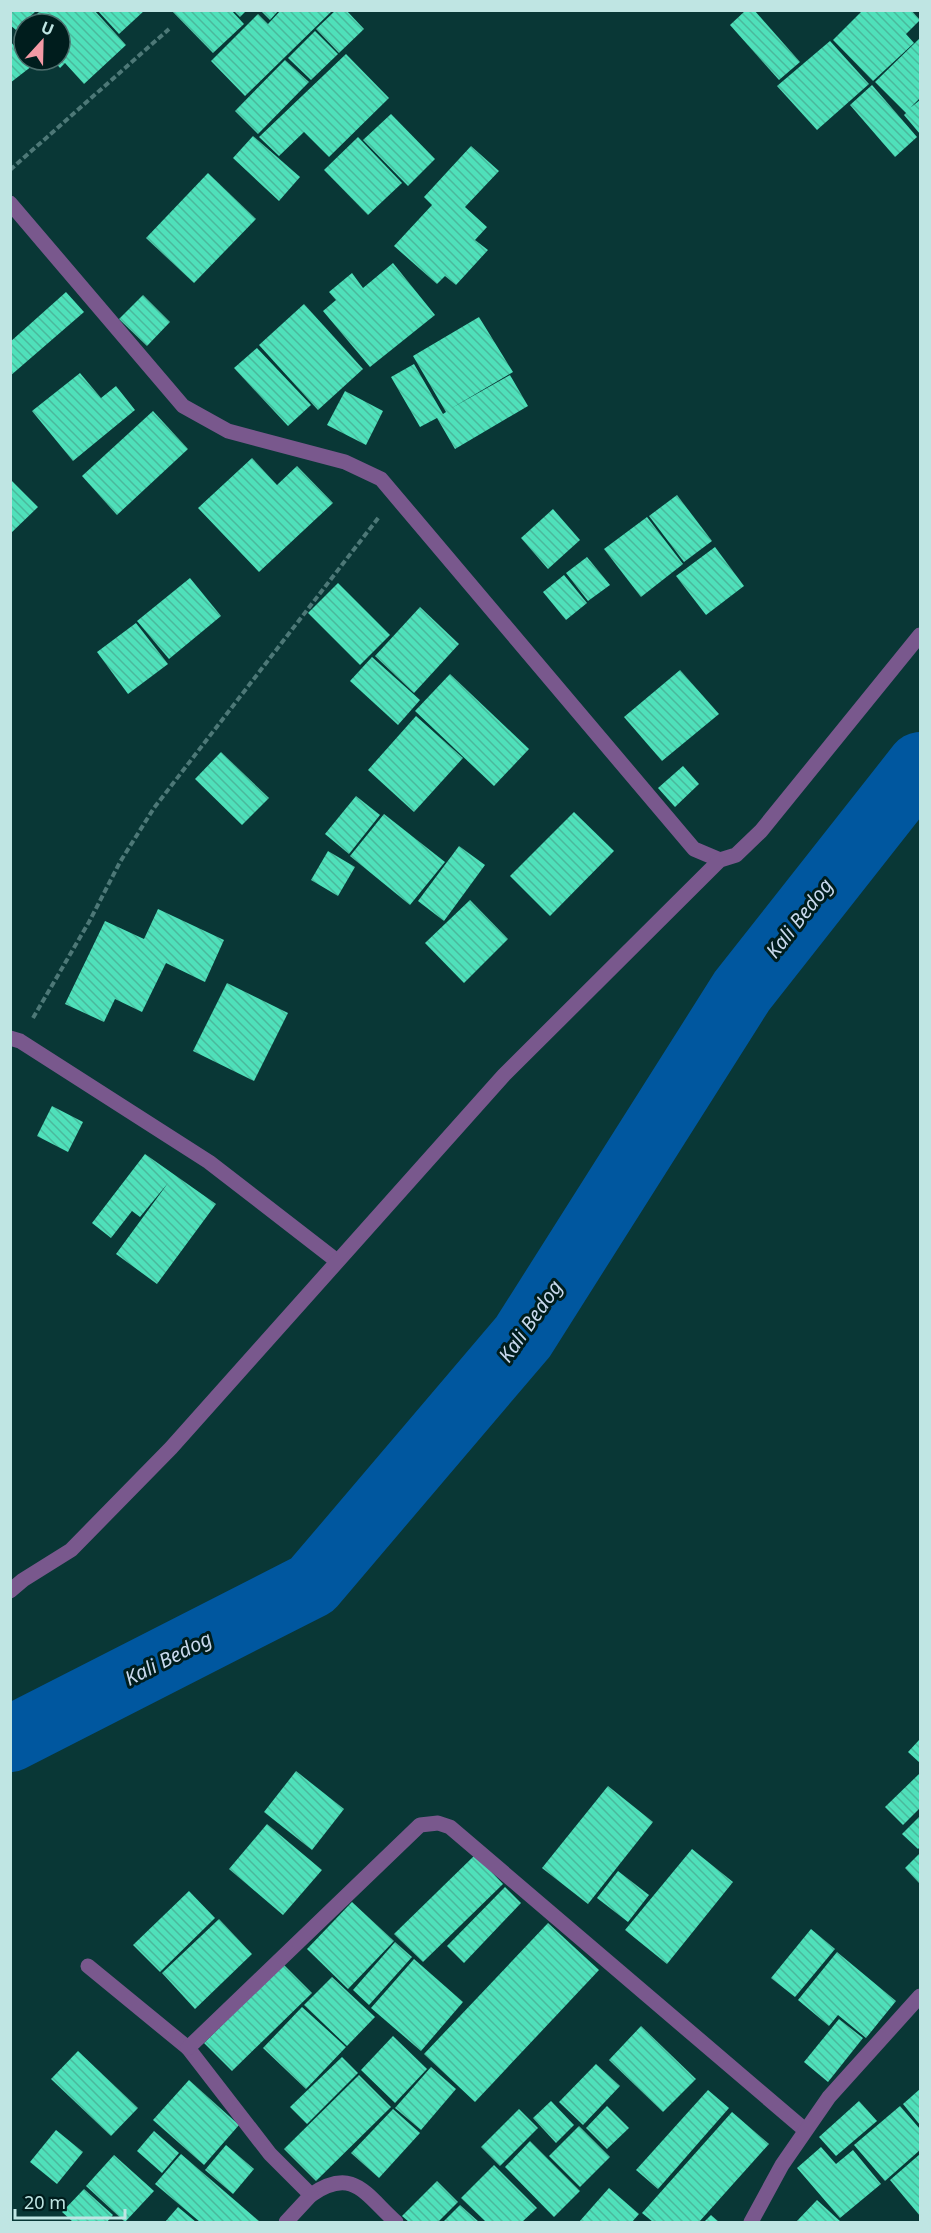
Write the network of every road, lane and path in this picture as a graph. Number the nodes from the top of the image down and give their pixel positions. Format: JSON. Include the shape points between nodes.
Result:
{"nodes":[{"id":1,"x":169,"y":29,"type":"dead end"},
{"id":2,"x":10,"y":170,"type":"edge"},
{"id":3,"x":10,"y":203,"type":"edge"},
{"id":4,"x":396,"y":495,"type":"junction"},
{"id":5,"x":921,"y":635,"type":"edge"},
{"id":6,"x":720,"y":860,"type":"junction"},
{"id":7,"x":15,"y":1039,"type":"edge"},
{"id":8,"x":337,"y":1261,"type":"junction"},
{"id":9,"x":10,"y":1591,"type":"edge"},
{"id":10,"x":88,"y":1966,"type":"dead end"},
{"id":11,"x":921,"y":1996,"type":"edge"},
{"id":12,"x":188,"y":2048,"type":"junction"},
{"id":13,"x":805,"y":2130,"type":"junction"},
{"id":14,"x":311,"y":2194,"type":"junction"},
{"id":15,"x":286,"y":2223,"type":"edge"},
{"id":16,"x":396,"y":2223,"type":"edge"},
{"id":17,"x":751,"y":2223,"type":"edge"}],
"edges":[{"from":1,"to":2,"type":"path"},
{"from":3,"to":4,"type":"street","via":[[183,406],[228,431],[345,462],[381,479]]},
{"from":4,"to":6,"type":"street","via":[[694,849]]},
{"from":4,"to":7,"type":"path","via":[[154,808],[89,922]]},
{"from":5,"to":6,"type":"street","via":[[761,831],[736,855]]},
{"from":6,"to":8,"type":"street","via":[[504,1075]]},
{"from":7,"to":8,"type":"street","via":[[209,1162]]},
{"from":8,"to":9,"type":"street","via":[[171,1448],[71,1550]]},
{"from":10,"to":12,"type":"street"},
{"from":11,"to":13,"type":"street","via":[[858,2063]]},
{"from":12,"to":13,"type":"street","via":[[420,1826],[438,1823],[450,1827]]},
{"from":12,"to":14,"type":"street","via":[[270,2154]]},
{"from":13,"to":17,"type":"street"},
{"from":14,"to":15,"type":"street"},
{"from":14,"to":16,"type":"street","via":[[341,2181],[356,2185]]}]}
